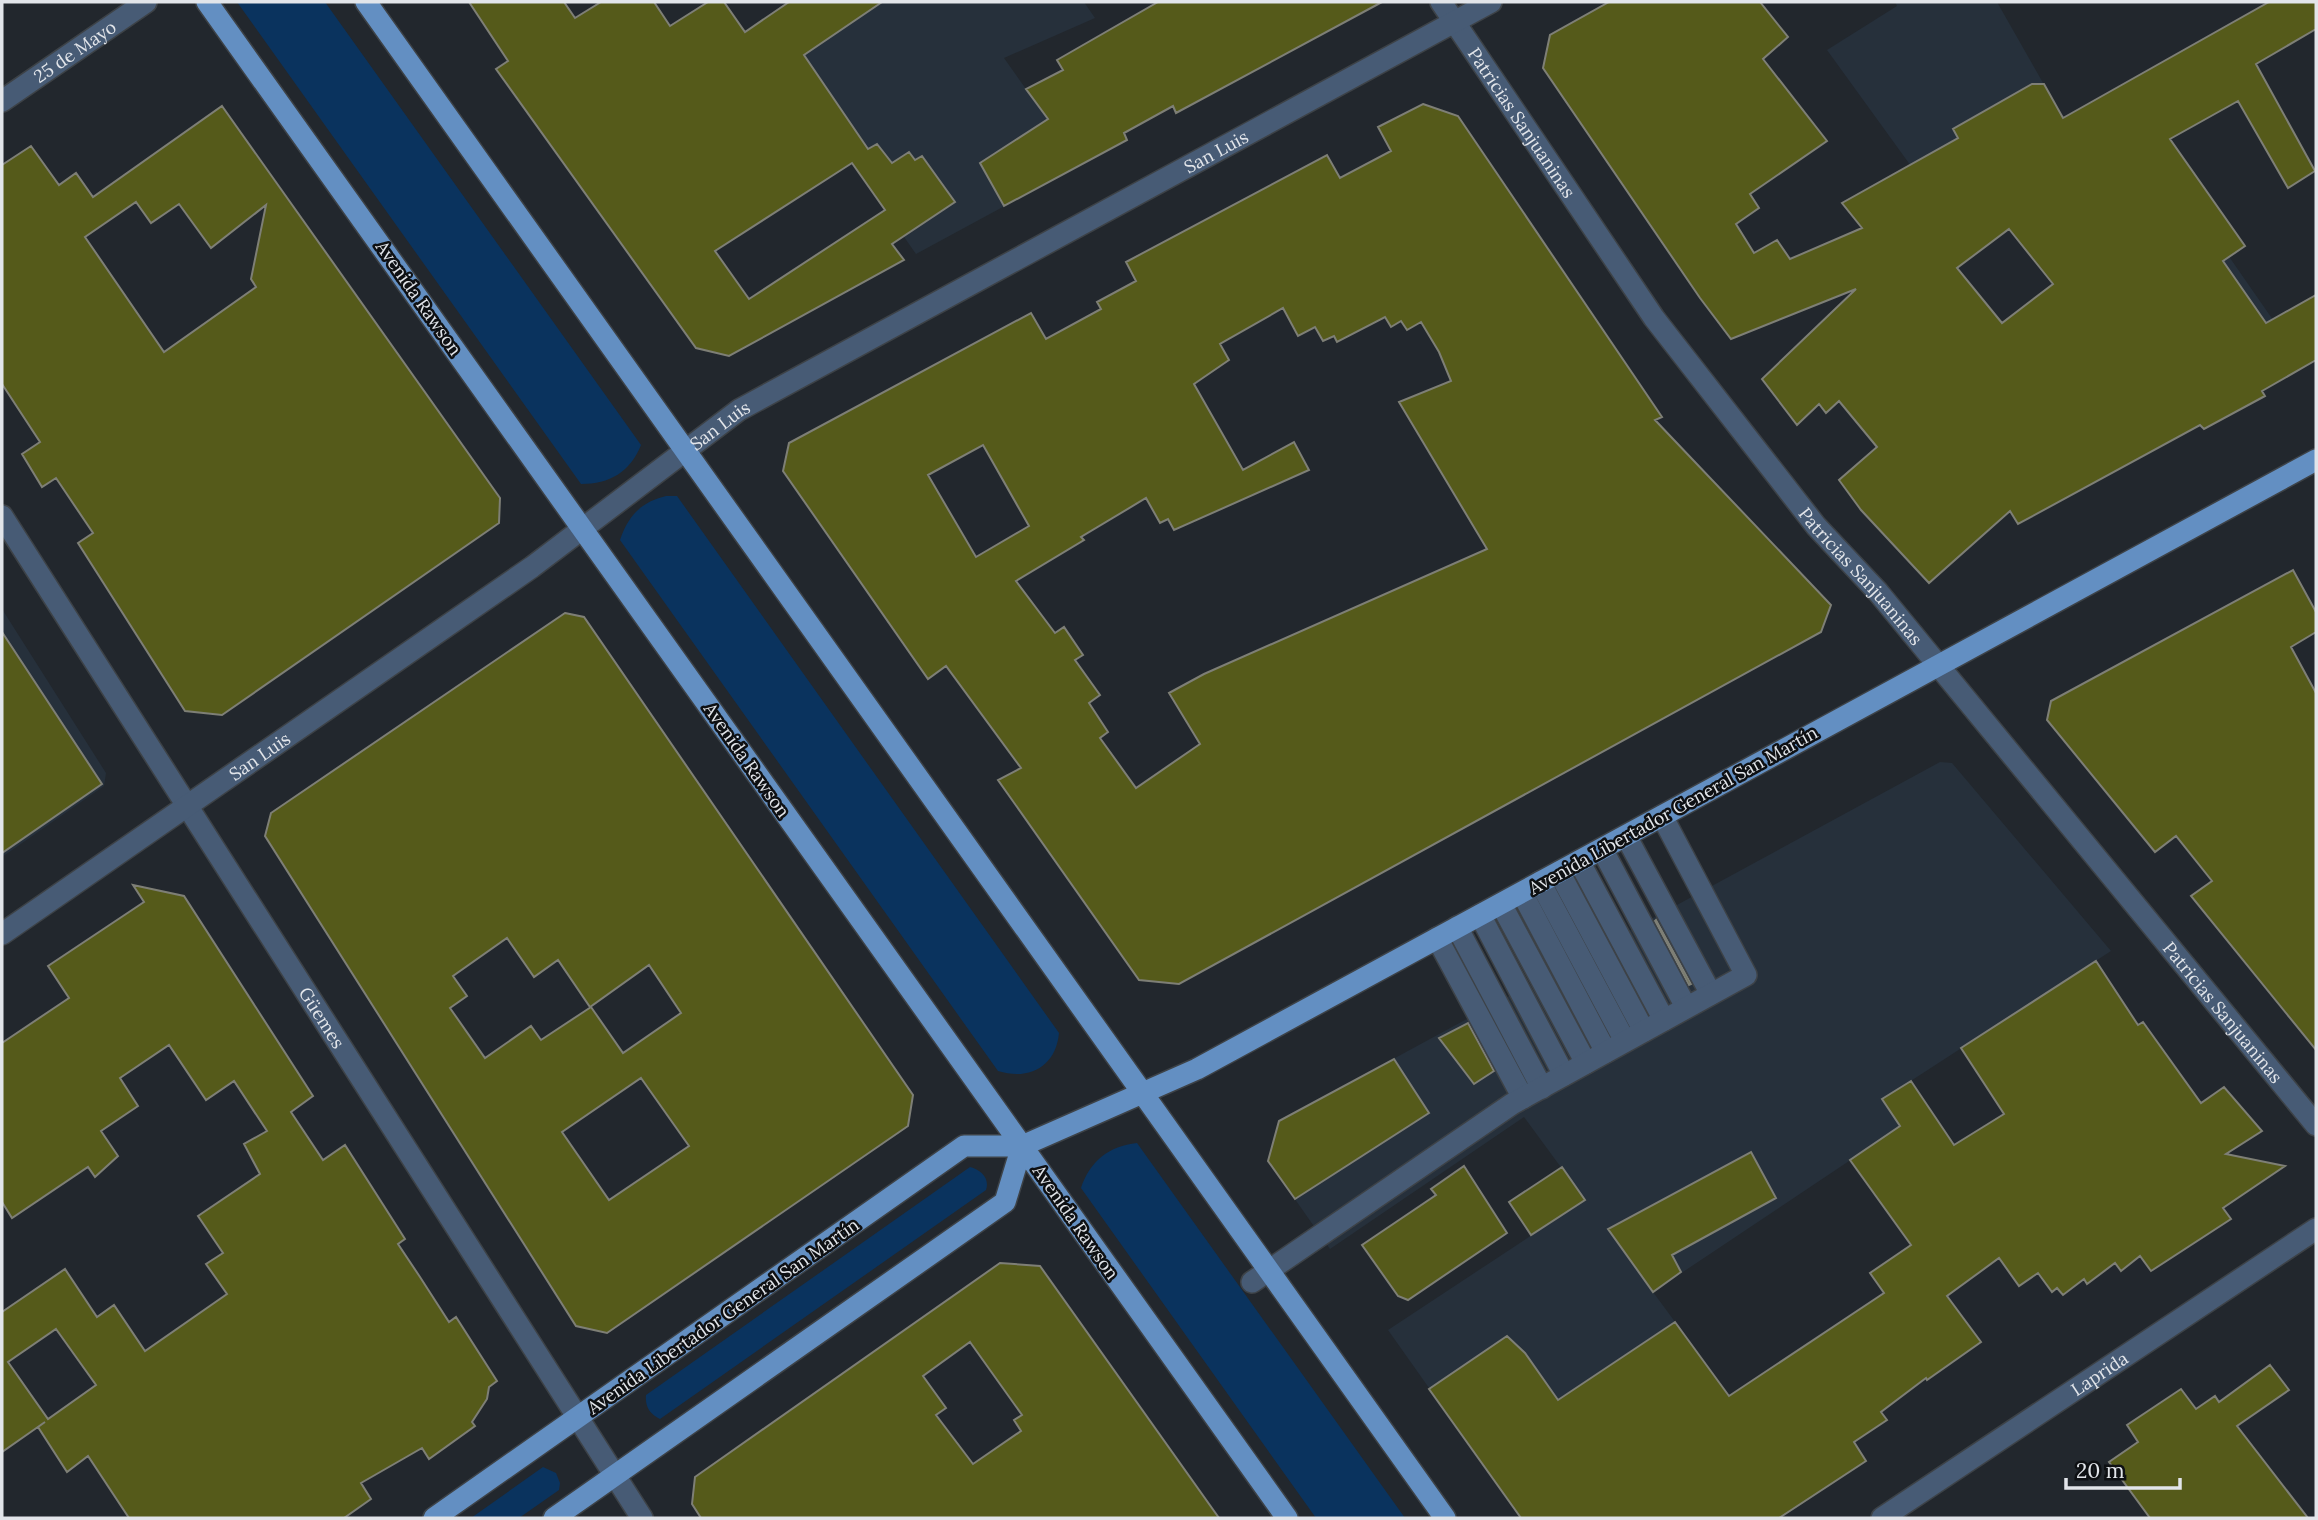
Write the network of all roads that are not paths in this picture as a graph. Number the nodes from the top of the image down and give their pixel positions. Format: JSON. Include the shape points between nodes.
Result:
{"nodes":[{"id":1,"x":146,"y":2,"type":"edge"},
{"id":2,"x":207,"y":2,"type":"edge"},
{"id":3,"x":366,"y":2,"type":"edge"},
{"id":4,"x":1441,"y":2,"type":"edge"},
{"id":5,"x":1491,"y":2,"type":"edge"},
{"id":6,"x":1454,"y":22,"type":"junction"},
{"id":7,"x":2,"y":101,"type":"edge"},
{"id":8,"x":684,"y":449,"type":"junction"},
{"id":9,"x":2316,"y":460,"type":"edge"},
{"id":10,"x":2,"y":516,"type":"edge"},
{"id":11,"x":582,"y":528,"type":"junction"},
{"id":12,"x":1938,"y":666,"type":"junction"},
{"id":13,"x":187,"y":806,"type":"junction"},
{"id":14,"x":1662,"y":816,"type":"junction"},
{"id":15,"x":1626,"y":836,"type":"junction"},
{"id":16,"x":1602,"y":849,"type":"junction"},
{"id":17,"x":1579,"y":861,"type":"junction"},
{"id":18,"x":1540,"y":882,"type":"junction"},
{"id":19,"x":1501,"y":904,"type":"junction"},
{"id":20,"x":1479,"y":915,"type":"junction"},
{"id":21,"x":1457,"y":928,"type":"junction"},
{"id":22,"x":2,"y":934,"type":"edge"},
{"id":23,"x":1437,"y":938,"type":"junction"},
{"id":24,"x":1711,"y":994,"type":"junction"},
{"id":25,"x":1686,"y":1007,"type":"junction"},
{"id":26,"x":1664,"y":1020,"type":"junction"},
{"id":27,"x":1625,"y":1042,"type":"junction"},
{"id":28,"x":1586,"y":1063,"type":"junction"},
{"id":29,"x":1564,"y":1075,"type":"junction"},
{"id":30,"x":1542,"y":1088,"type":"junction"},
{"id":31,"x":1142,"y":1093,"type":"junction"},
{"id":32,"x":1522,"y":1098,"type":"junction"},
{"id":33,"x":2316,"y":1125,"type":"edge"},
{"id":34,"x":1022,"y":1146,"type":"junction"},
{"id":35,"x":2316,"y":1229,"type":"edge"},
{"id":36,"x":1260,"y":1276,"type":"junction"},
{"id":37,"x":577,"y":1418,"type":"junction"},
{"id":38,"x":614,"y":1476,"type":"junction"},
{"id":39,"x":433,"y":1518,"type":"edge"},
{"id":40,"x":554,"y":1518,"type":"edge"},
{"id":41,"x":642,"y":1518,"type":"edge"},
{"id":42,"x":1287,"y":1518,"type":"edge"},
{"id":43,"x":1444,"y":1518,"type":"edge"},
{"id":44,"x":1882,"y":1518,"type":"edge"}],
"edges":[{"from":1,"to":7,"type":"street","name":"25 de Mayo"},
{"from":2,"to":11,"type":"main road","name":"Avenida Rawson"},
{"from":3,"to":8,"type":"main road"},
{"from":4,"to":6,"type":"street","name":"Patricias Sanjuaninas"},
{"from":5,"to":6,"type":"street","name":"San Luis"},
{"from":6,"to":8,"type":"street","name":"San Luis","via":[[739,410]]},
{"from":6,"to":12,"type":"street","name":"Patricias Sanjuaninas","via":[[1654,318],[1816,526]]},
{"from":8,"to":11,"type":"street","name":"San Luis"},
{"from":8,"to":31,"type":"main road"},
{"from":9,"to":12,"type":"main road","name":"Avenida Libertador General San Martín"},
{"from":10,"to":13,"type":"street","name":"Güemes"},
{"from":11,"to":13,"type":"street","name":"San Luis"},
{"from":11,"to":34,"type":"main road","name":"Avenida Rawson"},
{"from":12,"to":14,"type":"main road","name":"Avenida Libertador General San Martín"},
{"from":12,"to":33,"type":"street","name":"Patricias Sanjuaninas"},
{"from":13,"to":22,"type":"street","name":"San Luis"},
{"from":13,"to":37,"type":"street","name":"Güemes"},
{"from":14,"to":15,"type":"main road","name":"Avenida Libertador General San Martín"},
{"from":14,"to":24,"type":"street","via":[[1746,975]]},
{"from":15,"to":16,"type":"main road","name":"Avenida Libertador General San Martín"},
{"from":15,"to":24,"type":"street"},
{"from":16,"to":17,"type":"main road","name":"Avenida Libertador General San Martín"},
{"from":16,"to":25,"type":"street"},
{"from":17,"to":18,"type":"main road","name":"Avenida Libertador General San Martín"},
{"from":17,"to":26,"type":"street"},
{"from":18,"to":19,"type":"main road","name":"Avenida Libertador General San Martín"},
{"from":18,"to":27,"type":"street"},
{"from":18,"to":27,"type":"street"},
{"from":19,"to":20,"type":"main road","name":"Avenida Libertador General San Martín"},
{"from":19,"to":28,"type":"street"},
{"from":20,"to":21,"type":"main road","name":"Avenida Libertador General San Martín"},
{"from":20,"to":29,"type":"street"},
{"from":21,"to":23,"type":"main road","name":"Avenida Libertador General San Martín"},
{"from":21,"to":30,"type":"street"},
{"from":23,"to":31,"type":"main road","name":"Avenida Libertador General San Martín","via":[[1197,1069]]},
{"from":23,"to":32,"type":"street"},
{"from":24,"to":25,"type":"street"},
{"from":25,"to":26,"type":"street"},
{"from":26,"to":27,"type":"street"},
{"from":27,"to":28,"type":"street"},
{"from":28,"to":29,"type":"street"},
{"from":29,"to":30,"type":"street"},
{"from":30,"to":32,"type":"street"},
{"from":31,"to":34,"type":"main road","name":"Avenida Libertador General San Martín"},
{"from":31,"to":36,"type":"main road"},
{"from":32,"to":36,"type":"street"},
{"from":34,"to":37,"type":"main road","name":"Avenida Libertador General San Martín","via":[[964,1146]]},
{"from":34,"to":38,"type":"main road","via":[[1005,1202]]},
{"from":34,"to":42,"type":"main road","name":"Avenida Rawson"},
{"from":35,"to":44,"type":"street","name":"Laprida"},
{"from":36,"to":43,"type":"main road"},
{"from":37,"to":38,"type":"street","name":"Güemes"},
{"from":37,"to":39,"type":"main road","name":"Avenida Libertador General San Martín"},
{"from":38,"to":40,"type":"main road"},
{"from":38,"to":41,"type":"street","name":"Güemes"}]}
